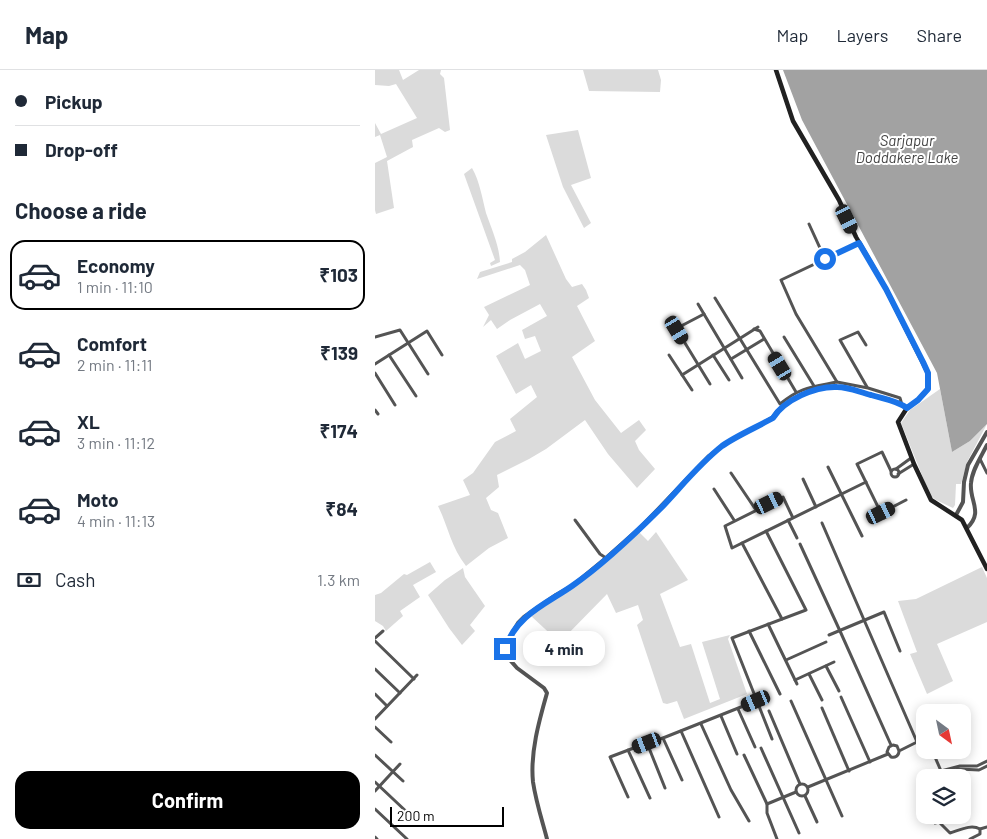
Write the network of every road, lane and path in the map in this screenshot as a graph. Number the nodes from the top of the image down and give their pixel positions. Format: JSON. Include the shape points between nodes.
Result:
{"nodes":[{"id":1,"x":776,"y":70,"type":"edge"},
{"id":2,"x":809,"y":224,"type":"dead end"},
{"id":3,"x":859,"y":243,"type":"junction"},
{"id":4,"x":825,"y":259,"type":"junction"},
{"id":5,"x":715,"y":298,"type":"dead end"},
{"id":6,"x":698,"y":304,"type":"dead end"},
{"id":7,"x":704,"y":314,"type":"junction"},
{"id":8,"x":375,"y":337,"type":"edge"},
{"id":9,"x":784,"y":337,"type":"dead end"},
{"id":10,"x":740,"y":338,"type":"junction"},
{"id":11,"x":764,"y":339,"type":"junction"},
{"id":12,"x":408,"y":343,"type":"junction"},
{"id":13,"x":866,"y":345,"type":"dead end"},
{"id":14,"x":724,"y":348,"type":"junction"},
{"id":15,"x":747,"y":349,"type":"junction"},
{"id":16,"x":389,"y":355,"type":"junction"},
{"id":17,"x":442,"y":355,"type":"dead end"},
{"id":18,"x":669,"y":355,"type":"dead end"},
{"id":19,"x":713,"y":355,"type":"junction"},
{"id":20,"x":731,"y":359,"type":"junction"},
{"id":21,"x":375,"y":364,"type":"edge"},
{"id":22,"x":698,"y":365,"type":"junction"},
{"id":23,"x":375,"y":373,"type":"edge"},
{"id":24,"x":428,"y":374,"type":"dead end"},
{"id":25,"x":682,"y":375,"type":"junction"},
{"id":26,"x":742,"y":378,"type":"dead end"},
{"id":27,"x":729,"y":380,"type":"dead end"},
{"id":28,"x":837,"y":382,"type":"junction"},
{"id":29,"x":710,"y":384,"type":"dead end"},
{"id":30,"x":814,"y":386,"type":"junction"},
{"id":31,"x":867,"y":388,"type":"junction"},
{"id":32,"x":692,"y":390,"type":"dead end"},
{"id":33,"x":796,"y":392,"type":"junction"},
{"id":34,"x":416,"y":396,"type":"dead end"},
{"id":35,"x":395,"y":405,"type":"dead end"},
{"id":36,"x":902,"y":405,"type":"junction"},
{"id":37,"x":907,"y":408,"type":"junction"},
{"id":38,"x":375,"y":410,"type":"edge"},
{"id":39,"x":379,"y":414,"type":"dead end"},
{"id":40,"x":987,"y":432,"type":"edge"},
{"id":41,"x":987,"y":445,"type":"edge"},
{"id":42,"x":911,"y":458,"type":"junction"},
{"id":43,"x":980,"y":459,"type":"junction"},
{"id":44,"x":914,"y":464,"type":"junction"},
{"id":45,"x":828,"y":467,"type":"dead end"},
{"id":46,"x":896,"y":469,"type":"junction"},
{"id":47,"x":891,"y":471,"type":"junction"},
{"id":48,"x":731,"y":473,"type":"dead end"},
{"id":49,"x":987,"y":473,"type":"edge"},
{"id":50,"x":898,"y":474,"type":"junction"},
{"id":51,"x":803,"y":479,"type":"dead end"},
{"id":52,"x":866,"y":482,"type":"junction"},
{"id":53,"x":713,"y":489,"type":"dead end"},
{"id":54,"x":842,"y":495,"type":"junction"},
{"id":55,"x":907,"y":500,"type":"dead end"},
{"id":56,"x":816,"y":507,"type":"junction"},
{"id":57,"x":756,"y":510,"type":"junction"},
{"id":58,"x":881,"y":513,"type":"junction"},
{"id":59,"x":956,"y":515,"type":"junction"},
{"id":60,"x":793,"y":518,"type":"junction"},
{"id":61,"x":884,"y":518,"type":"dead end"},
{"id":62,"x":575,"y":520,"type":"dead end"},
{"id":63,"x":735,"y":520,"type":"junction"},
{"id":64,"x":788,"y":520,"type":"junction"},
{"id":65,"x":822,"y":523,"type":"dead end"},
{"id":66,"x":967,"y":528,"type":"junction"},
{"id":67,"x":766,"y":531,"type":"junction"},
{"id":68,"x":862,"y":536,"type":"dead end"},
{"id":69,"x":797,"y":538,"type":"dead end"},
{"id":70,"x":743,"y":543,"type":"junction"},
{"id":71,"x":800,"y":544,"type":"dead end"},
{"id":72,"x":606,"y":558,"type":"junction"},
{"id":73,"x":987,"y":570,"type":"edge"},
{"id":74,"x":781,"y":619,"type":"junction"},
{"id":75,"x":863,"y":620,"type":"junction"},
{"id":76,"x":768,"y":624,"type":"junction"},
{"id":77,"x":383,"y":631,"type":"dead end"},
{"id":78,"x":749,"y":631,"type":"junction"},
{"id":79,"x":840,"y":631,"type":"junction"},
{"id":80,"x":829,"y":635,"type":"dead end"},
{"id":81,"x":375,"y":640,"type":"edge"},
{"id":82,"x":826,"y":642,"type":"dead end"},
{"id":83,"x":900,"y":651,"type":"dead end"},
{"id":84,"x":786,"y":660,"type":"junction"},
{"id":85,"x":834,"y":662,"type":"dead end"},
{"id":86,"x":826,"y":666,"type":"junction"},
{"id":87,"x":375,"y":669,"type":"edge"},
{"id":88,"x":809,"y":674,"type":"junction"},
{"id":89,"x":839,"y":691,"type":"dead end"},
{"id":90,"x":400,"y":693,"type":"junction"},
{"id":91,"x":375,"y":694,"type":"edge"},
{"id":92,"x":780,"y":694,"type":"dead end"},
{"id":93,"x":841,"y":698,"type":"dead end"},
{"id":94,"x":822,"y":700,"type":"dead end"},
{"id":95,"x":756,"y":701,"type":"junction"},
{"id":96,"x":791,"y":701,"type":"dead end"},
{"id":97,"x":387,"y":706,"type":"junction"},
{"id":98,"x":822,"y":708,"type":"dead end"},
{"id":99,"x":738,"y":709,"type":"junction"},
{"id":100,"x":769,"y":711,"type":"dead end"},
{"id":101,"x":721,"y":716,"type":"junction"},
{"id":102,"x":375,"y":719,"type":"edge"},
{"id":103,"x":701,"y":724,"type":"junction"},
{"id":104,"x":375,"y":727,"type":"edge"},
{"id":105,"x":681,"y":731,"type":"junction"},
{"id":106,"x":663,"y":738,"type":"junction"},
{"id":107,"x":772,"y":739,"type":"dead end"},
{"id":108,"x":916,"y":740,"type":"edge"},
{"id":109,"x":391,"y":742,"type":"dead end"},
{"id":110,"x":916,"y":742,"type":"edge"},
{"id":111,"x":647,"y":743,"type":"junction"},
{"id":112,"x":891,"y":746,"type":"junction"},
{"id":113,"x":755,"y":747,"type":"dead end"},
{"id":114,"x":761,"y":748,"type":"dead end"},
{"id":115,"x":628,"y":750,"type":"junction"},
{"id":116,"x":899,"y":751,"type":"junction"},
{"id":117,"x":737,"y":754,"type":"dead end"},
{"id":118,"x":888,"y":754,"type":"junction"},
{"id":119,"x":375,"y":755,"type":"edge"},
{"id":120,"x":744,"y":756,"type":"dead end"},
{"id":121,"x":987,"y":761,"type":"edge"},
{"id":122,"x":870,"y":762,"type":"junction"},
{"id":123,"x":400,"y":764,"type":"dead end"},
{"id":124,"x":987,"y":766,"type":"edge"},
{"id":125,"x":949,"y":769,"type":"edge"},
{"id":126,"x":971,"y":770,"type":"edge"},
{"id":127,"x":849,"y":771,"type":"junction"},
{"id":128,"x":393,"y":772,"type":"junction"},
{"id":129,"x":682,"y":780,"type":"dead end"},
{"id":130,"x":826,"y":781,"type":"junction"},
{"id":131,"x":375,"y":782,"type":"edge"},
{"id":132,"x":403,"y":782,"type":"dead end"},
{"id":133,"x":799,"y":784,"type":"junction"},
{"id":134,"x":379,"y":786,"type":"junction"},
{"id":135,"x":808,"y":787,"type":"junction"},
{"id":136,"x":665,"y":788,"type":"dead end"},
{"id":137,"x":375,"y":790,"type":"edge"},
{"id":138,"x":796,"y":792,"type":"junction"},
{"id":139,"x":805,"y":796,"type":"junction"},
{"id":140,"x":628,"y":797,"type":"dead end"},
{"id":141,"x":783,"y":797,"type":"junction"},
{"id":142,"x":650,"y":798,"type":"dead end"},
{"id":143,"x":767,"y":804,"type":"junction"},
{"id":144,"x":375,"y":809,"type":"edge"},
{"id":145,"x":410,"y":815,"type":"dead end"},
{"id":146,"x":842,"y":816,"type":"dead end"},
{"id":147,"x":719,"y":817,"type":"dead end"},
{"id":148,"x":749,"y":821,"type":"dead end"},
{"id":149,"x":817,"y":822,"type":"dead end"},
{"id":150,"x":941,"y":824,"type":"edge"},
{"id":151,"x":987,"y":827,"type":"edge"},
{"id":152,"x":981,"y":830,"type":"junction"},
{"id":153,"x":799,"y":833,"type":"dead end"},
{"id":154,"x":407,"y":839,"type":"edge"},
{"id":155,"x":547,"y":839,"type":"edge"},
{"id":156,"x":777,"y":839,"type":"edge"},
{"id":157,"x":970,"y":839,"type":"edge"}],
"edges":[{"from":1,"to":3,"type":"main road","via":[[793,121],[839,200]]},
{"from":2,"to":4,"type":"street"},
{"from":3,"to":4,"type":"street"},
{"from":3,"to":37,"type":"main road","via":[[928,373],[928,389]]},
{"from":4,"to":28,"type":"street","via":[[781,280],[796,314]]},
{"from":5,"to":10,"type":"street"},
{"from":6,"to":7,"type":"street"},
{"from":7,"to":14,"type":"street"},
{"from":7,"to":22,"type":"street","via":[[677,330]]},
{"from":8,"to":12,"type":"street","via":[[400,330]]},
{"from":9,"to":30,"type":"street"},
{"from":10,"to":11,"type":"street","via":[[756,328]]},
{"from":10,"to":14,"type":"street"},
{"from":10,"to":15,"type":"street"},
{"from":11,"to":15,"type":"street"},
{"from":11,"to":33,"type":"street"},
{"from":12,"to":16,"type":"street"},
{"from":12,"to":17,"type":"street","via":[[427,331]]},
{"from":12,"to":24,"type":"street"},
{"from":13,"to":31,"type":"street","via":[[858,332],[840,340]]},
{"from":14,"to":19,"type":"street"},
{"from":14,"to":20,"type":"street"},
{"from":15,"to":20,"type":"street"},
{"from":15,"to":33,"type":"street","via":[[780,404]]},
{"from":16,"to":21,"type":"street"},
{"from":16,"to":34,"type":"street"},
{"from":18,"to":25,"type":"street"},
{"from":19,"to":22,"type":"street"},
{"from":19,"to":27,"type":"street"},
{"from":20,"to":26,"type":"street"},
{"from":22,"to":25,"type":"street"},
{"from":22,"to":29,"type":"street"},
{"from":23,"to":35,"type":"street"},
{"from":25,"to":32,"type":"street"},
{"from":28,"to":30,"type":"street"},
{"from":28,"to":31,"type":"street"},
{"from":30,"to":33,"type":"street"},
{"from":31,"to":36,"type":"street","via":[[897,396]]},
{"from":36,"to":37,"type":"street"},
{"from":36,"to":72,"type":"street","via":[[836,386],[792,400],[773,418],[709,456]]},
{"from":37,"to":42,"type":"main road","via":[[898,422]]},
{"from":38,"to":39,"type":"street"},
{"from":40,"to":59,"type":"street","via":[[968,465],[963,502]]},
{"from":41,"to":43,"type":"street"},
{"from":42,"to":44,"type":"main road"},
{"from":42,"to":46,"type":"street"},
{"from":43,"to":49,"type":"street"},
{"from":43,"to":66,"type":"street","via":[[971,483],[976,514]]},
{"from":44,"to":50,"type":"street"},
{"from":44,"to":59,"type":"main road","via":[[931,500]]},
{"from":45,"to":54,"type":"street"},
{"from":46,"to":47,"type":"street"},
{"from":46,"to":50,"type":"street"},
{"from":47,"to":50,"type":"street","via":[[893,476]]},
{"from":47,"to":52,"type":"street","via":[[882,452],[857,464]]},
{"from":48,"to":57,"type":"street"},
{"from":51,"to":56,"type":"street"},
{"from":52,"to":54,"type":"street"},
{"from":52,"to":58,"type":"street"},
{"from":53,"to":63,"type":"street"},
{"from":54,"to":56,"type":"street"},
{"from":54,"to":68,"type":"street"},
{"from":55,"to":58,"type":"street"},
{"from":56,"to":60,"type":"street"},
{"from":57,"to":60,"type":"street","via":[[783,497]]},
{"from":57,"to":63,"type":"street"},
{"from":58,"to":61,"type":"street"},
{"from":59,"to":66,"type":"main road"},
{"from":60,"to":64,"type":"street"},
{"from":62,"to":72,"type":"street"},
{"from":63,"to":70,"type":"street","via":[[725,526],[732,548]]},
{"from":64,"to":67,"type":"street"},
{"from":64,"to":69,"type":"street"},
{"from":65,"to":75,"type":"street"},
{"from":66,"to":73,"type":"main road"},
{"from":67,"to":70,"type":"street"},
{"from":67,"to":74,"type":"street","via":[[805,610]]},
{"from":70,"to":74,"type":"street"},
{"from":71,"to":79,"type":"street"},
{"from":72,"to":155,"type":"street","via":[[572,586],[524,617],[505,649],[513,664],[547,693],[538,722],[533,780]]},
{"from":74,"to":76,"type":"street"},
{"from":75,"to":79,"type":"street"},
{"from":75,"to":83,"type":"street","via":[[884,612]]},
{"from":75,"to":108,"type":"street"},
{"from":76,"to":78,"type":"street"},
{"from":76,"to":84,"type":"street"},
{"from":77,"to":81,"type":"street"},
{"from":78,"to":92,"type":"street"},
{"from":78,"to":95,"type":"street","via":[[732,638]]},
{"from":79,"to":80,"type":"street"},
{"from":79,"to":112,"type":"street"},
{"from":81,"to":90,"type":"street","via":[[415,677]]},
{"from":82,"to":84,"type":"street"},
{"from":84,"to":88,"type":"street","via":[[796,682]]},
{"from":85,"to":86,"type":"street"},
{"from":86,"to":88,"type":"street"},
{"from":86,"to":89,"type":"street"},
{"from":87,"to":90,"type":"street"},
{"from":88,"to":94,"type":"street"},
{"from":90,"to":97,"type":"street"},
{"from":91,"to":97,"type":"street"},
{"from":93,"to":122,"type":"street"},
{"from":95,"to":99,"type":"street"},
{"from":95,"to":107,"type":"street"},
{"from":96,"to":130,"type":"street"},
{"from":97,"to":102,"type":"street"},
{"from":98,"to":127,"type":"street"},
{"from":99,"to":101,"type":"street"},
{"from":99,"to":113,"type":"street"},
{"from":100,"to":133,"type":"street"},
{"from":101,"to":103,"type":"street"},
{"from":101,"to":117,"type":"street"},
{"from":103,"to":105,"type":"street"},
{"from":103,"to":148,"type":"street"},
{"from":104,"to":109,"type":"street"},
{"from":105,"to":106,"type":"street"},
{"from":105,"to":147,"type":"street"},
{"from":106,"to":111,"type":"street"},
{"from":106,"to":129,"type":"street"},
{"from":110,"to":116,"type":"street"},
{"from":111,"to":115,"type":"street"},
{"from":111,"to":136,"type":"street"},
{"from":112,"to":116,"type":"street","via":[[897,746]]},
{"from":112,"to":118,"type":"street"},
{"from":114,"to":141,"type":"street"},
{"from":115,"to":140,"type":"street","via":[[609,757]]},
{"from":115,"to":142,"type":"street"},
{"from":116,"to":118,"type":"street","via":[[895,757]]},
{"from":118,"to":122,"type":"street"},
{"from":119,"to":128,"type":"street"},
{"from":120,"to":143,"type":"street"},
{"from":121,"to":125,"type":"street","via":[[977,766]]},
{"from":122,"to":127,"type":"street"},
{"from":123,"to":128,"type":"street"},
{"from":124,"to":126,"type":"street"},
{"from":127,"to":130,"type":"street"},
{"from":128,"to":132,"type":"street"},
{"from":128,"to":134,"type":"street"},
{"from":130,"to":135,"type":"street"},
{"from":130,"to":146,"type":"street"},
{"from":131,"to":134,"type":"street"},
{"from":133,"to":135,"type":"street"},
{"from":133,"to":138,"type":"street"},
{"from":134,"to":137,"type":"street"},
{"from":134,"to":145,"type":"street"},
{"from":135,"to":139,"type":"street"},
{"from":138,"to":139,"type":"street"},
{"from":138,"to":141,"type":"street"},
{"from":139,"to":149,"type":"street"},
{"from":141,"to":143,"type":"street"},
{"from":141,"to":153,"type":"street"},
{"from":143,"to":156,"type":"street","via":[[767,814]]},
{"from":144,"to":154,"type":"street"},
{"from":150,"to":152,"type":"street","via":[[950,834],[976,826]]},
{"from":151,"to":152,"type":"street"},
{"from":152,"to":157,"type":"street"}]}
